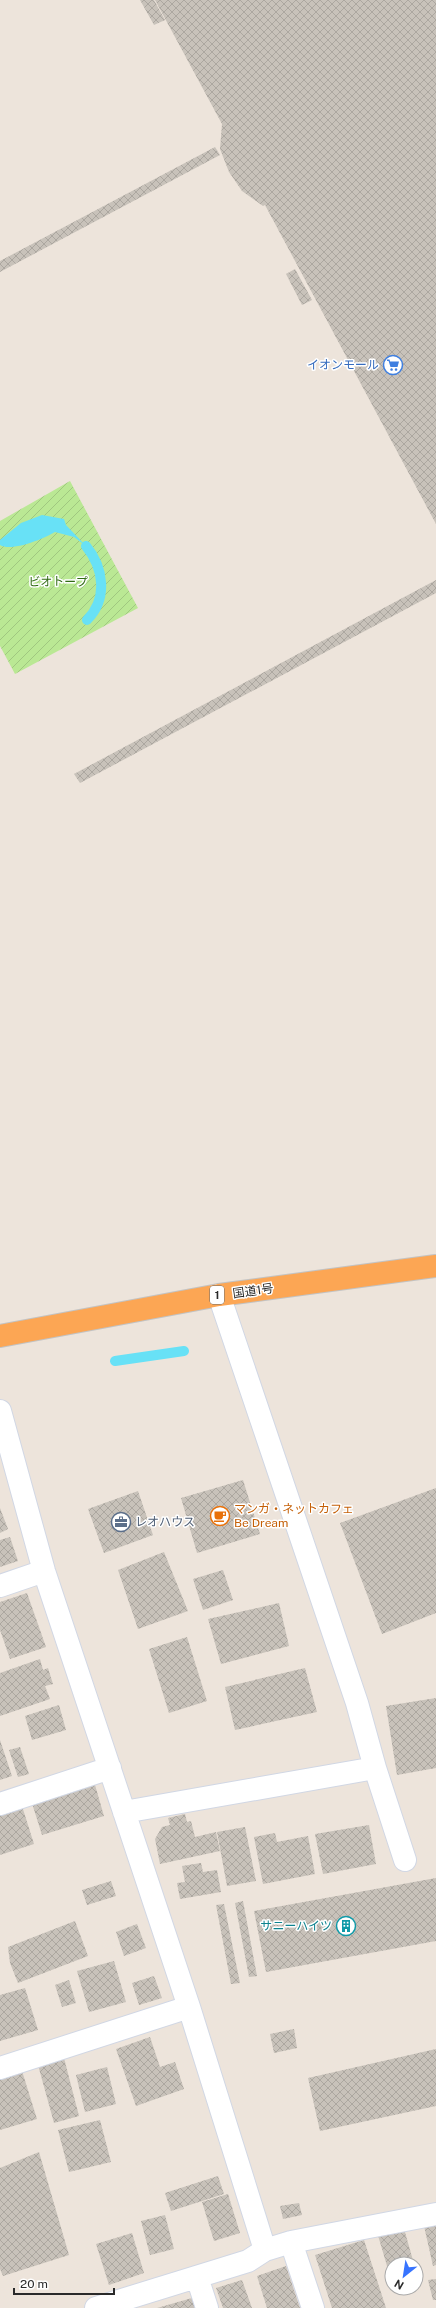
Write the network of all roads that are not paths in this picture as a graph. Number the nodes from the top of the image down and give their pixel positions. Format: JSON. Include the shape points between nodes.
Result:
{"nodes":[{"id":1,"x":436,"y":1266,"type":"edge"},
{"id":2,"x":220,"y":1295,"type":"junction"},
{"id":3,"x":0,"y":1336,"type":"edge"},
{"id":4,"x":0,"y":1411,"type":"edge"},
{"id":5,"x":44,"y":1571,"type":"junction"},
{"id":6,"x":0,"y":1586,"type":"edge"},
{"id":7,"x":110,"y":1768,"type":"junction"},
{"id":8,"x":375,"y":1768,"type":"junction"},
{"id":9,"x":0,"y":1804,"type":"edge"},
{"id":10,"x":124,"y":1812,"type":"junction"},
{"id":11,"x":405,"y":1860,"type":"dead end"},
{"id":12,"x":189,"y":2007,"type":"junction"},
{"id":13,"x":0,"y":2068,"type":"edge"},
{"id":14,"x":436,"y":2214,"type":"edge"},
{"id":15,"x":291,"y":2242,"type":"junction"},
{"id":16,"x":265,"y":2250,"type":"junction"},
{"id":17,"x":197,"y":2277,"type":"junction"},
{"id":18,"x":96,"y":2308,"type":"edge"},
{"id":19,"x":207,"y":2308,"type":"edge"},
{"id":20,"x":313,"y":2308,"type":"edge"}],
"edges":[{"from":1,"to":2,"type":"highway","name":"国道1号","number":"1"},
{"from":2,"to":3,"type":"highway","name":"国道1号","number":"1"},
{"from":2,"to":8,"type":"street","via":[[357,1703]]},
{"from":4,"to":5,"type":"street"},
{"from":5,"to":6,"type":"street"},
{"from":5,"to":7,"type":"street"},
{"from":7,"to":9,"type":"street"},
{"from":7,"to":10,"type":"street"},
{"from":8,"to":10,"type":"street"},
{"from":8,"to":11,"type":"street"},
{"from":10,"to":12,"type":"street"},
{"from":12,"to":13,"type":"street"},
{"from":12,"to":16,"type":"street"},
{"from":14,"to":15,"type":"street"},
{"from":15,"to":16,"type":"street"},
{"from":15,"to":20,"type":"street"},
{"from":16,"to":17,"type":"street","via":[[248,2261]]},
{"from":17,"to":18,"type":"street"},
{"from":17,"to":19,"type":"street"}]}
